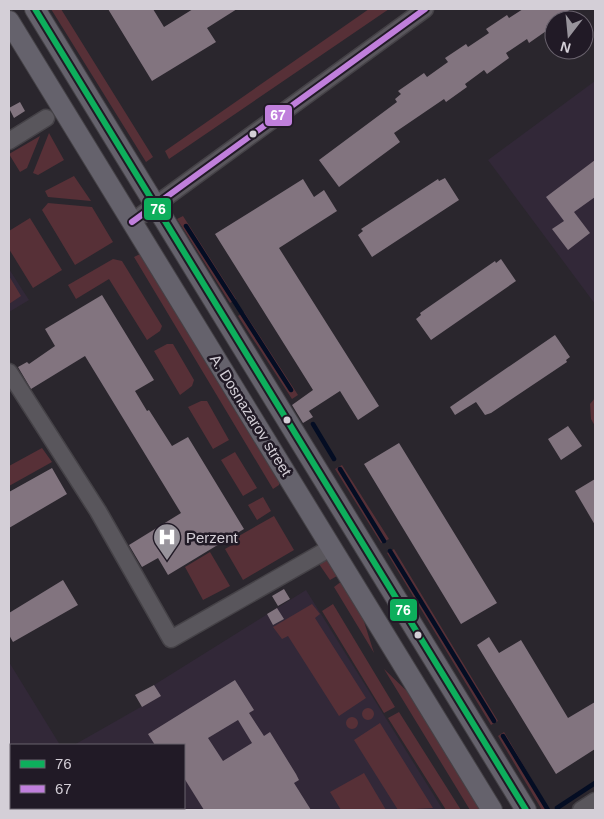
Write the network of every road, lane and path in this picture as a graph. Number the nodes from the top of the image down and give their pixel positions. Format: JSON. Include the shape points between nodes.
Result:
{"nodes":[{"id":1,"x":34,"y":9,"type":"edge"},
{"id":2,"x":425,"y":9,"type":"edge"},
{"id":3,"x":9,"y":21,"type":"edge"},
{"id":4,"x":46,"y":118,"type":"dead end"},
{"id":5,"x":9,"y":141,"type":"edge"},
{"id":6,"x":131,"y":167,"type":"junction"},
{"id":7,"x":109,"y":185,"type":"junction"},
{"id":8,"x":156,"y":206,"type":"junction"},
{"id":9,"x":132,"y":222,"type":"junction"},
{"id":10,"x":170,"y":230,"type":"junction"},
{"id":11,"x":145,"y":245,"type":"junction"},
{"id":12,"x":9,"y":372,"type":"edge"},
{"id":13,"x":332,"y":547,"type":"junction"},
{"id":14,"x":595,"y":801,"type":"edge"},
{"id":15,"x":492,"y":810,"type":"edge"},
{"id":16,"x":526,"y":810,"type":"edge"},
{"id":17,"x":580,"y":810,"type":"edge"}],
"edges":[{"from":1,"to":6,"type":"main road","name":"A. Dosnazarov street"},
{"from":2,"to":8,"type":"street"},
{"from":3,"to":7,"type":"main road","name":"A. Dosnazarov street"},
{"from":4,"to":5,"type":"street"},
{"from":6,"to":7,"type":"main road","via":[[128,181],[117,187]]},
{"from":6,"to":8,"type":"main road","name":"A. Dosnazarov street"},
{"from":7,"to":9,"type":"main road","name":"A. Dosnazarov street"},
{"from":8,"to":9,"type":"street"},
{"from":8,"to":10,"type":"main road","name":"A. Dosnazarov street"},
{"from":9,"to":11,"type":"main road","name":"A. Dosnazarov street"},
{"from":10,"to":11,"type":"main road","via":[[158,230]]},
{"from":10,"to":16,"type":"main road","name":"A. Dosnazarov street"},
{"from":11,"to":13,"type":"main road","name":"A. Dosnazarov street"},
{"from":12,"to":13,"type":"street","via":[[98,511],[171,639]]},
{"from":13,"to":15,"type":"main road","name":"A. Dosnazarov street"},
{"from":14,"to":17,"type":"street"}]}
